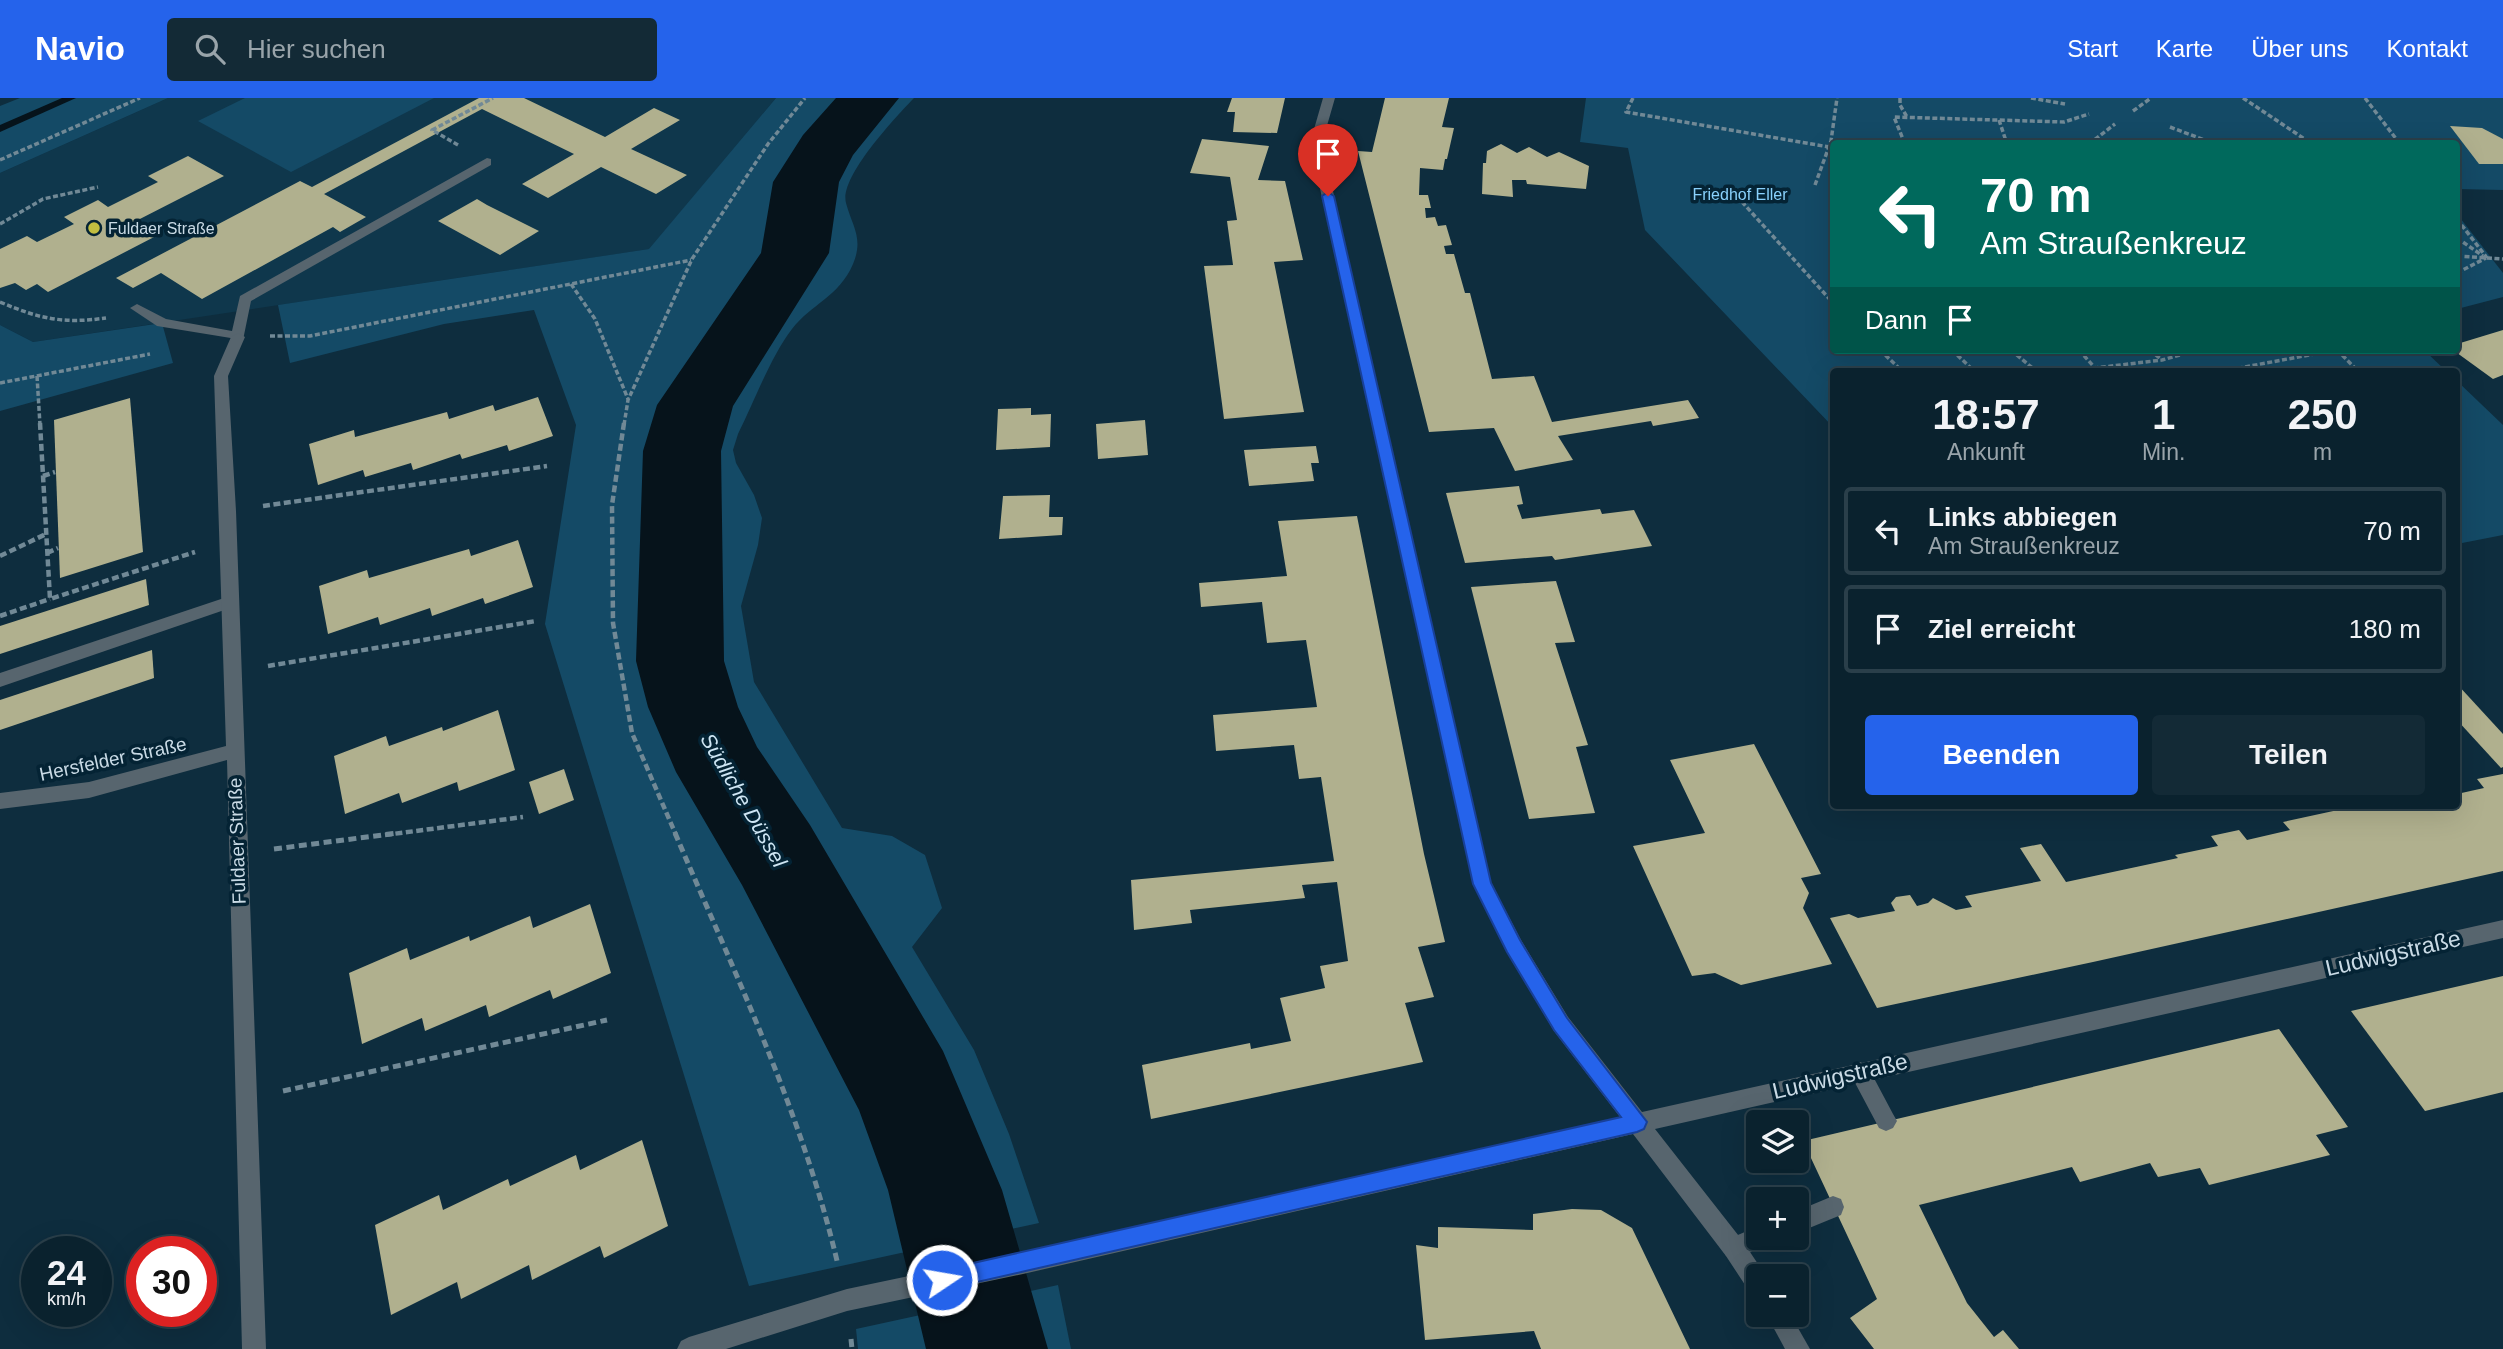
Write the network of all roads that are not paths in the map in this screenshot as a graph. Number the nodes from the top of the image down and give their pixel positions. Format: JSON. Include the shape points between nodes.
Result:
{"nodes":[{"id":1,"x":1329,"y":98,"type":"edge"},
{"id":2,"x":488,"y":162,"type":"road end"},
{"id":3,"x":137,"y":308,"type":"road end"},
{"id":4,"x":238,"y":337,"type":"junction"},
{"id":5,"x":230,"y":602,"type":"junction"},
{"id":6,"x":0,"y":680,"type":"edge"},
{"id":7,"x":234,"y":751,"type":"junction"},
{"id":8,"x":0,"y":801,"type":"edge"},
{"id":9,"x":2503,"y":929,"type":"edge"},
{"id":10,"x":1860,"y":1072,"type":"junction"},
{"id":11,"x":1886,"y":1121,"type":"dead end"},
{"id":12,"x":1637,"y":1122,"type":"junction"},
{"id":13,"x":1833,"y":1206,"type":"dead end"},
{"id":14,"x":1809,"y":1217,"type":"edge"},
{"id":15,"x":1746,"y":1243,"type":"edge"},
{"id":16,"x":1734,"y":1248,"type":"junction"},
{"id":17,"x":1746,"y":1266,"type":"edge"},
{"id":18,"x":1785,"y":1327,"type":"edge"},
{"id":19,"x":254,"y":1349,"type":"edge"},
{"id":20,"x":689,"y":1349,"type":"edge"},
{"id":21,"x":1798,"y":1349,"type":"edge"}],
"edges":[{"from":1,"to":12,"type":"street","via":[[1316,143],[1482,884],[1561,1024]]},
{"from":2,"to":4,"type":"street","name":"Fuldaer Straße","via":[[245,299]]},
{"from":3,"to":4,"type":"street","via":[[162,323]]},
{"from":4,"to":5,"type":"street","name":"Fuldaer Straße","via":[[221,376]]},
{"from":5,"to":6,"type":"street"},
{"from":5,"to":7,"type":"street","name":"Fuldaer Straße"},
{"from":7,"to":8,"type":"street","name":"Hersfelder Straße","via":[[88,790]]},
{"from":7,"to":19,"type":"street","name":"Fuldaer Straße"},
{"from":9,"to":10,"type":"street","name":"Ludwigstraße"},
{"from":10,"to":11,"type":"street"},
{"from":10,"to":12,"type":"street","name":"Ludwigstraße"},
{"from":12,"to":16,"type":"street"},
{"from":12,"to":20,"type":"street","name":"Ludwigstraße","via":[[846,1300]]},
{"from":13,"to":14,"type":"street"},
{"from":15,"to":16,"type":"street"},
{"from":16,"to":17,"type":"street"},
{"from":18,"to":21,"type":"street"}]}
